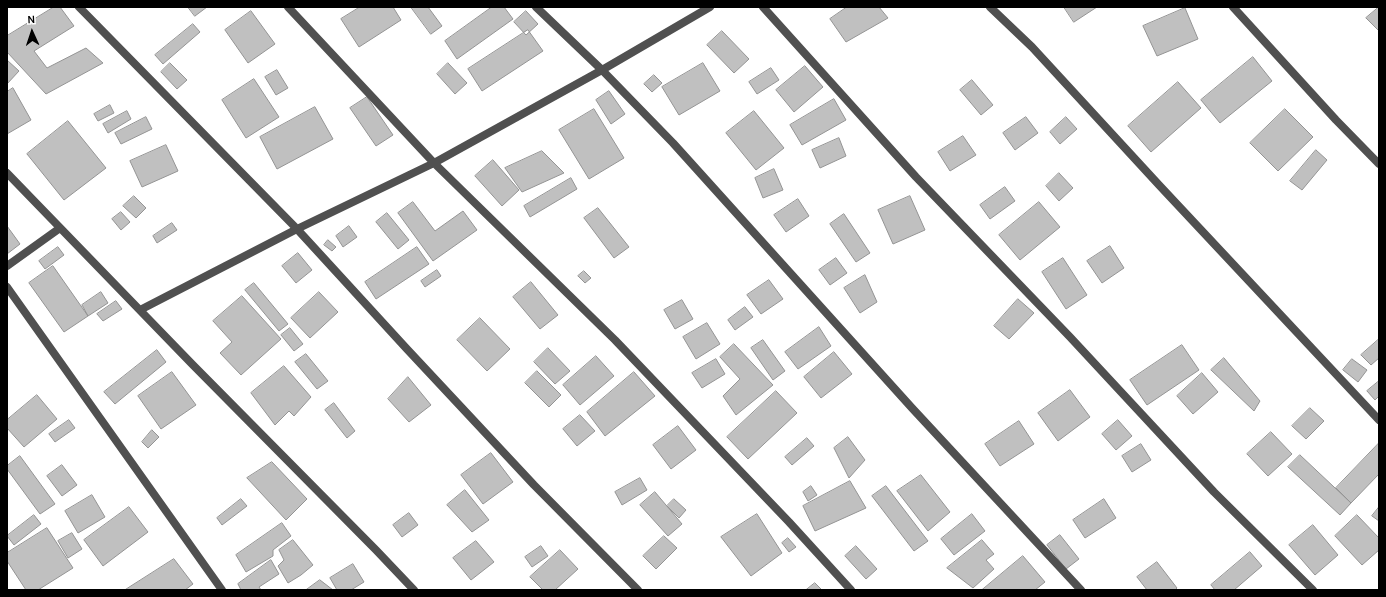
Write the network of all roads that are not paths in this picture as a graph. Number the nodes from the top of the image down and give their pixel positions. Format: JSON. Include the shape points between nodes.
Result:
{"nodes":[{"id":1,"x":79,"y":7,"type":"edge"},
{"id":2,"x":288,"y":7,"type":"edge"},
{"id":3,"x":536,"y":7,"type":"edge"},
{"id":4,"x":710,"y":7,"type":"edge"},
{"id":5,"x":763,"y":7,"type":"edge"},
{"id":6,"x":990,"y":7,"type":"edge"},
{"id":7,"x":1234,"y":7,"type":"edge"},
{"id":8,"x":602,"y":70,"type":"junction"},
{"id":9,"x":434,"y":163,"type":"junction"},
{"id":10,"x":1379,"y":164,"type":"edge"},
{"id":11,"x":7,"y":173,"type":"edge"},
{"id":12,"x":60,"y":228,"type":"junction"},
{"id":13,"x":297,"y":229,"type":"junction"},
{"id":14,"x":7,"y":266,"type":"edge"},
{"id":15,"x":7,"y":286,"type":"edge"},
{"id":16,"x":140,"y":310,"type":"junction"},
{"id":17,"x":1379,"y":420,"type":"edge"},
{"id":18,"x":222,"y":590,"type":"edge"},
{"id":19,"x":414,"y":590,"type":"edge"},
{"id":20,"x":638,"y":590,"type":"edge"},
{"id":21,"x":851,"y":590,"type":"edge"},
{"id":22,"x":1082,"y":590,"type":"edge"},
{"id":23,"x":1313,"y":590,"type":"edge"}],
"edges":[{"from":1,"to":13,"type":"street"},
{"from":2,"to":9,"type":"street"},
{"from":3,"to":8,"type":"street"},
{"from":4,"to":8,"type":"street"},
{"from":5,"to":23,"type":"street","via":[[916,177],[1214,492]]},
{"from":6,"to":17,"type":"street","via":[[1032,47]]},
{"from":7,"to":10,"type":"street"},
{"from":8,"to":9,"type":"street"},
{"from":8,"to":22,"type":"street","via":[[673,142],[912,408]]},
{"from":9,"to":13,"type":"street"},
{"from":9,"to":21,"type":"street","via":[[615,340]]},
{"from":11,"to":12,"type":"street"},
{"from":12,"to":14,"type":"street"},
{"from":12,"to":16,"type":"street"},
{"from":13,"to":16,"type":"street"},
{"from":13,"to":20,"type":"street","via":[[529,479]]},
{"from":15,"to":18,"type":"street"},
{"from":16,"to":19,"type":"street"}]}
